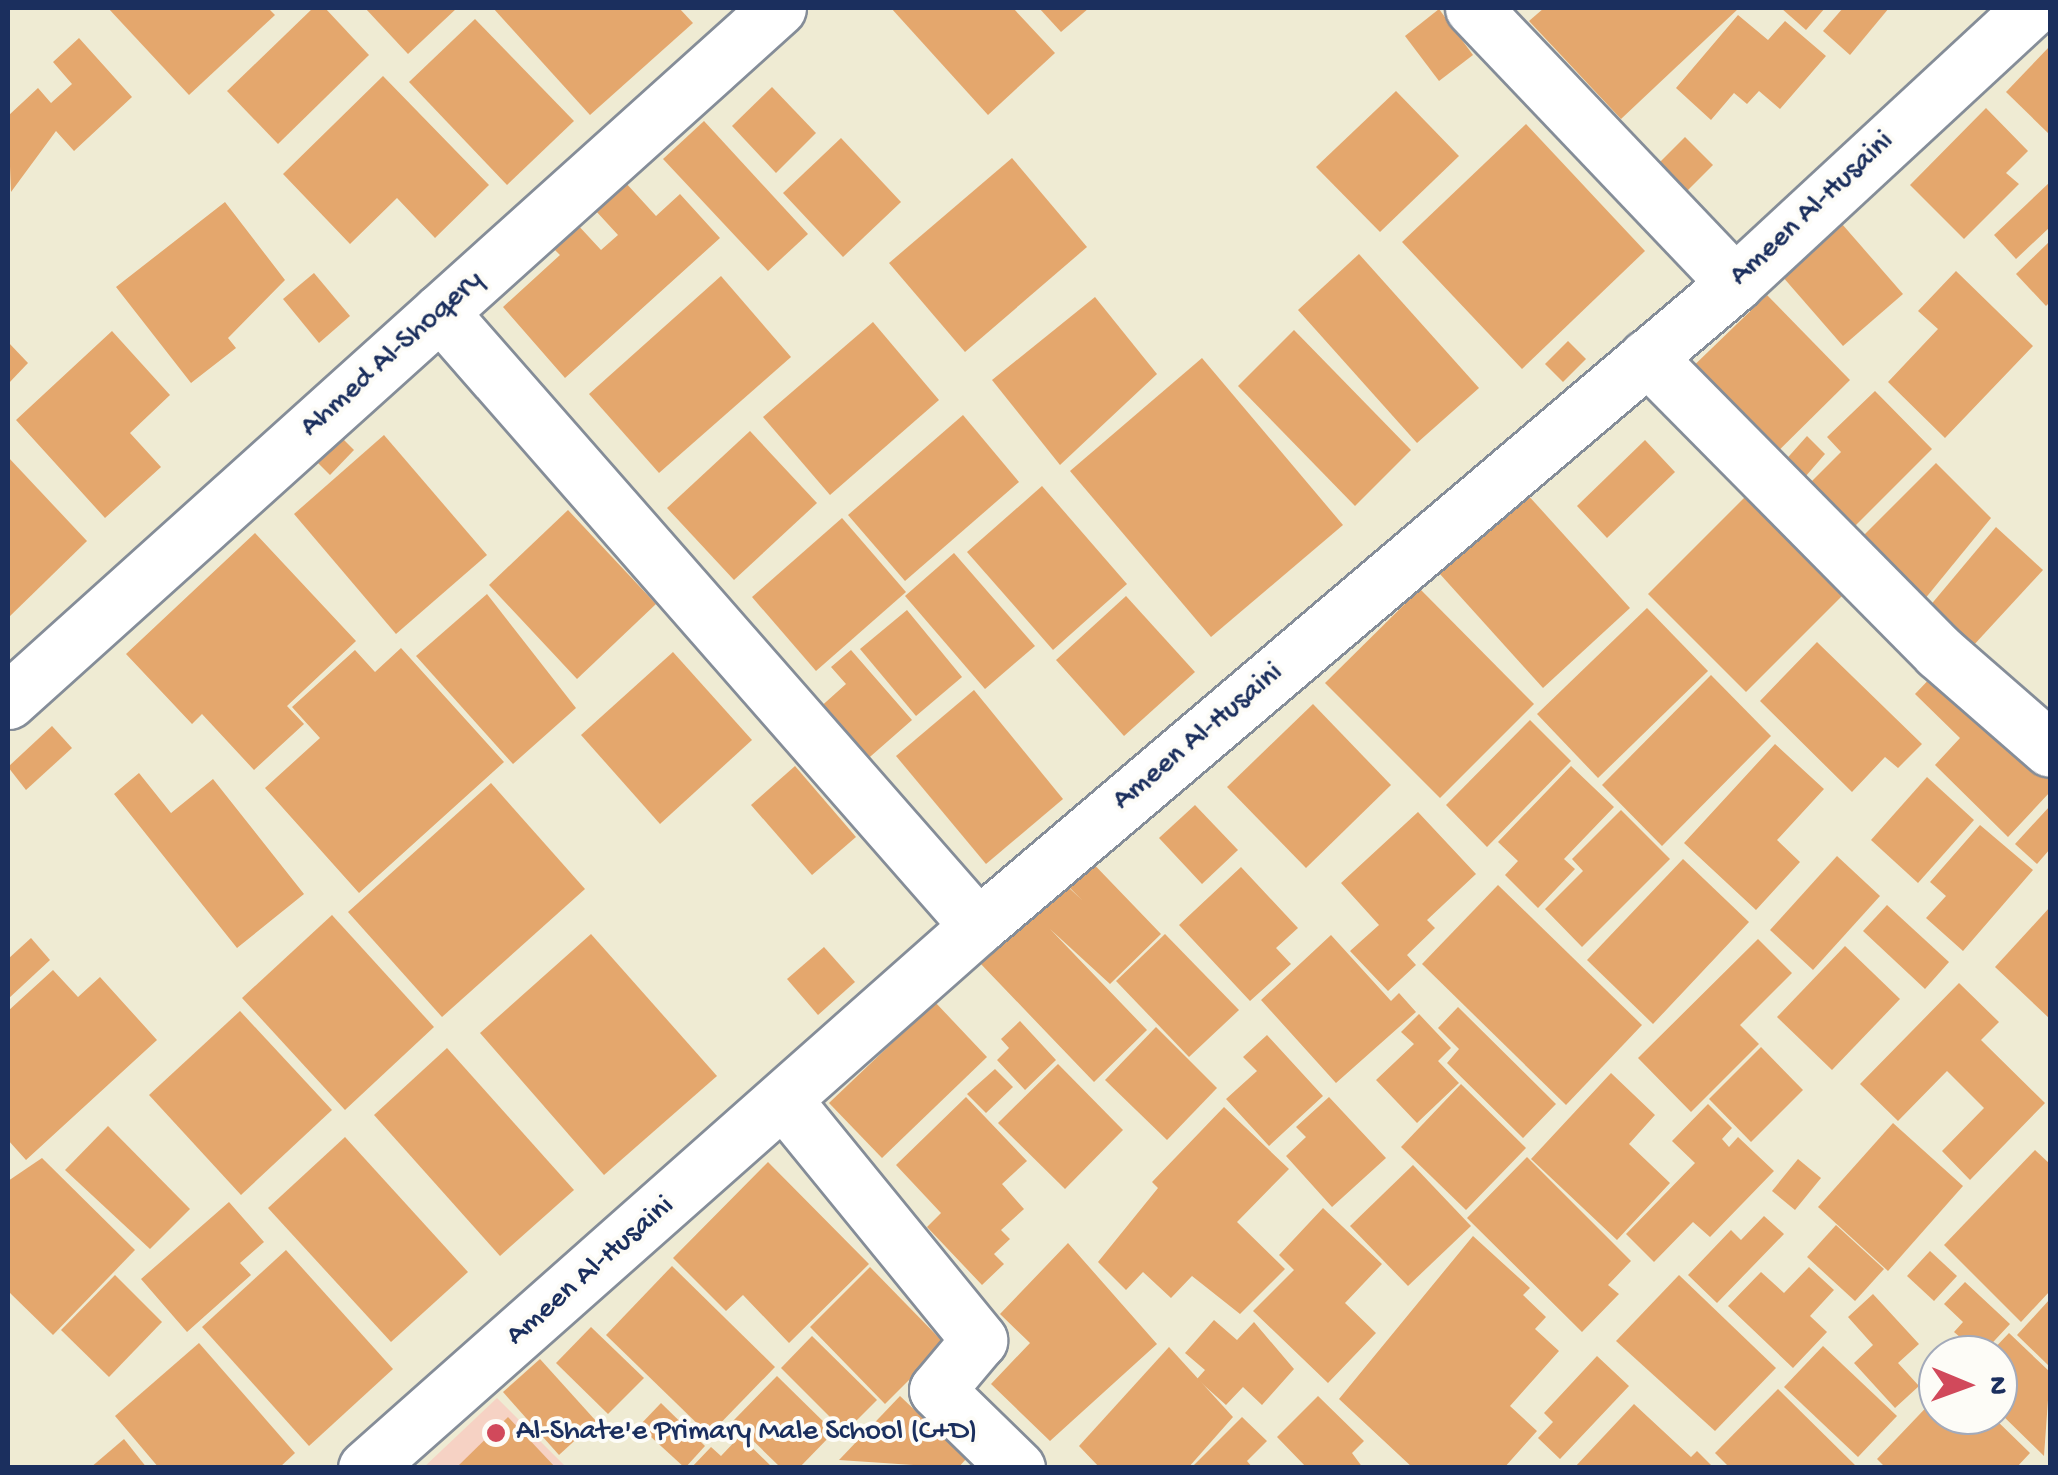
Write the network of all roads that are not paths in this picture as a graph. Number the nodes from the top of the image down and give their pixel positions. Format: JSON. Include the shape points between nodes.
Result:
{"nodes":[{"id":1,"x":778,"y":8,"type":"edge"},
{"id":2,"x":2032,"y":8,"type":"edge"},
{"id":3,"x":1488,"y":13,"type":"edge"},
{"id":4,"x":1736,"y":282,"type":"junction"},
{"id":5,"x":440,"y":312,"type":"junction"},
{"id":6,"x":1647,"y":356,"type":"junction"},
{"id":7,"x":8,"y":701,"type":"edge"},
{"id":8,"x":2050,"y":748,"type":"edge"},
{"id":9,"x":978,"y":926,"type":"junction"},
{"id":10,"x":786,"y":1104,"type":"junction"},
{"id":11,"x":366,"y":1468,"type":"edge"},
{"id":12,"x":1016,"y":1468,"type":"edge"}],
"edges":[{"from":1,"to":5,"type":"street","name":"Ahmed Al-Shoqery"},
{"from":2,"to":4,"type":"street","name":"Ameen Al-Husaini"},
{"from":3,"to":4,"type":"street"},
{"from":4,"to":6,"type":"street","name":"Ameen Al-Husaini"},
{"from":5,"to":7,"type":"street","name":"Ahmed Al-Shoqery"},
{"from":5,"to":9,"type":"street"},
{"from":6,"to":8,"type":"street","via":[[1940,652]]},
{"from":6,"to":9,"type":"street","name":"Ameen Al-Husaini"},
{"from":9,"to":10,"type":"street","name":"Ameen Al-Husaini"},
{"from":10,"to":11,"type":"street","name":"Ameen Al-Husaini"},
{"from":10,"to":12,"type":"street","via":[[979,1340],[937,1390]]}]}
